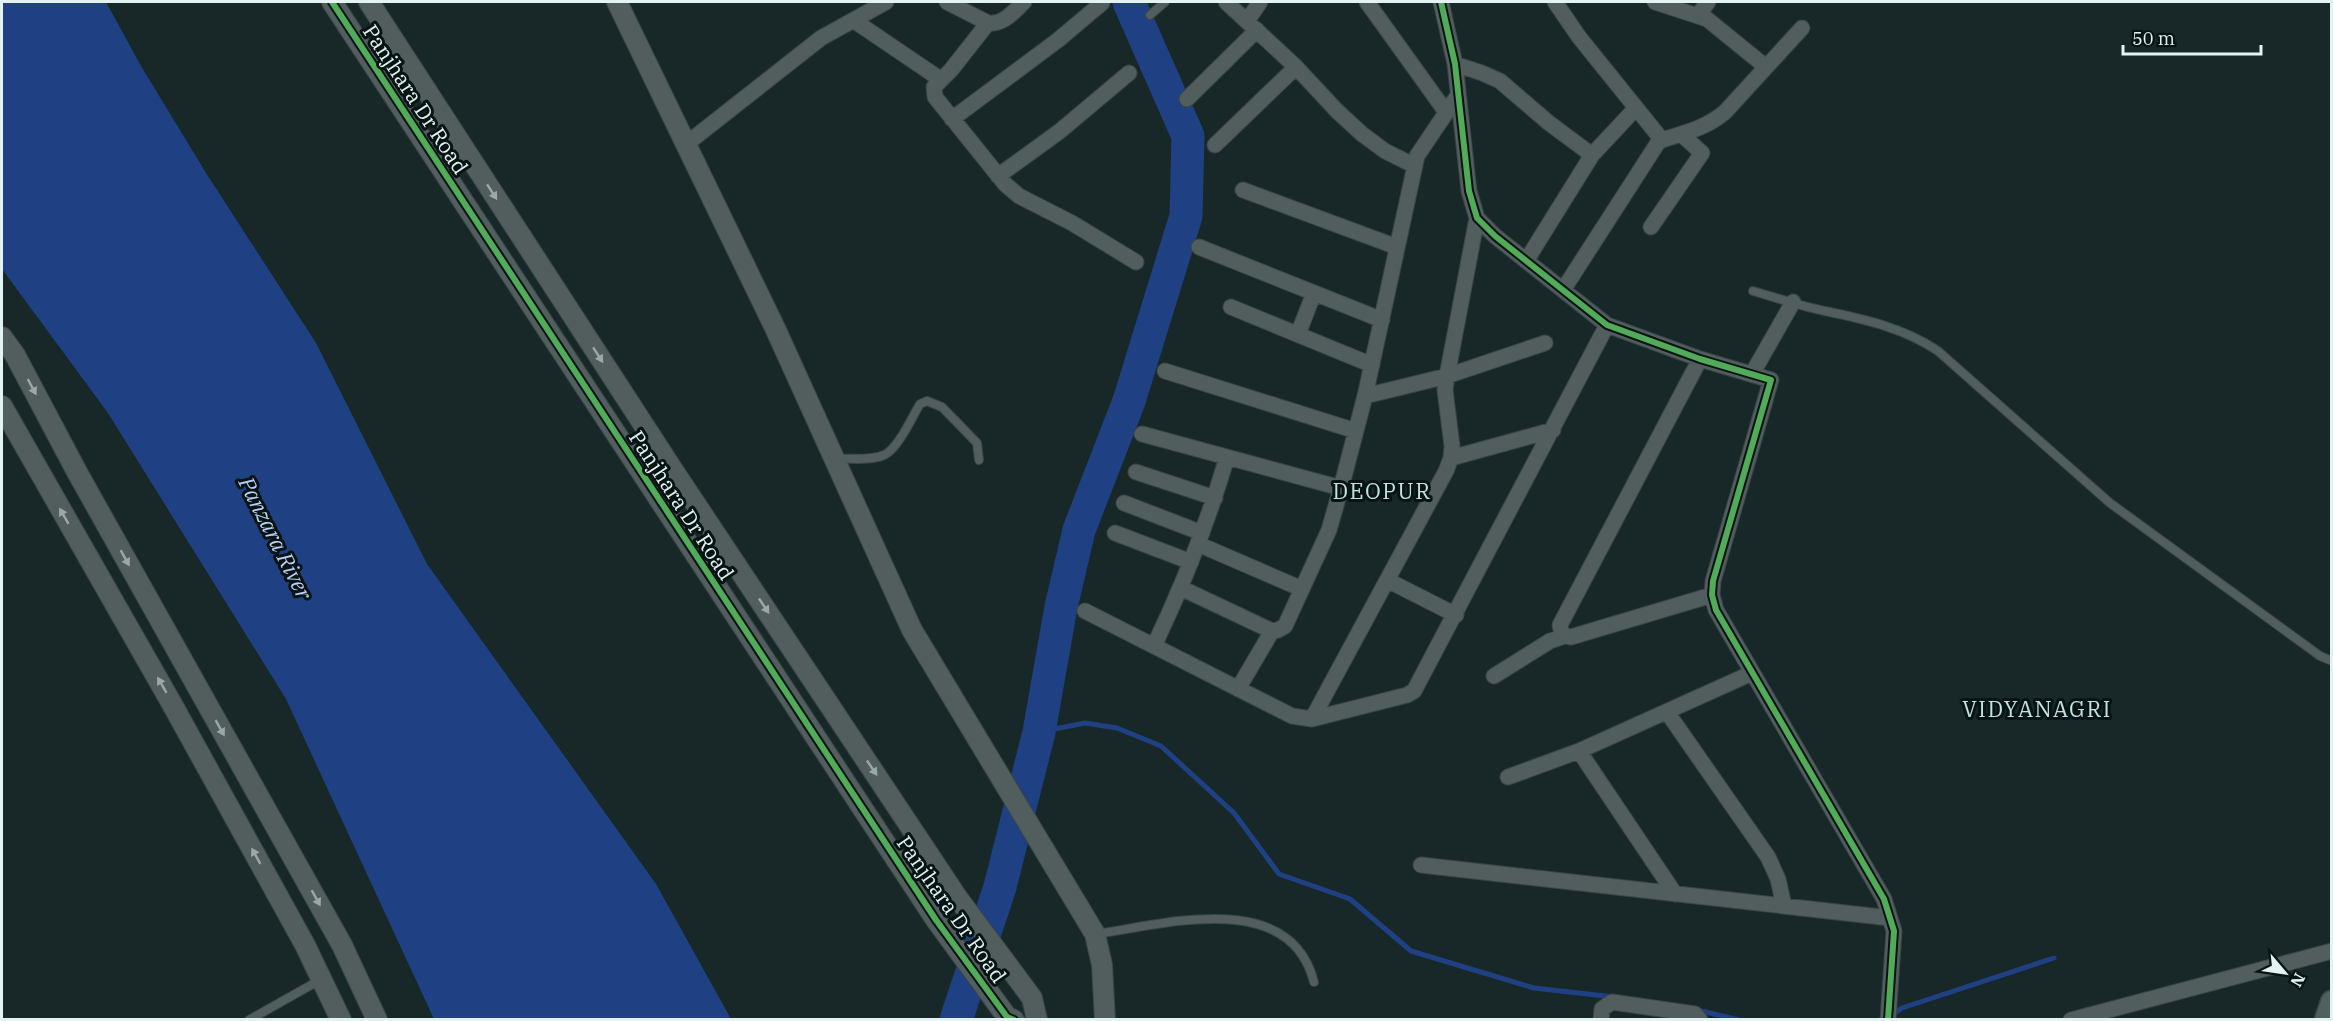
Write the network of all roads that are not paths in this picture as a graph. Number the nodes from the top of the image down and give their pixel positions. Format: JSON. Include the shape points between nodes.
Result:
{"nodes":[{"id":1,"x":332,"y":2,"type":"edge"},
{"id":2,"x":369,"y":2,"type":"edge"},
{"id":3,"x":616,"y":2,"type":"edge"},
{"id":4,"x":886,"y":2,"type":"edge"},
{"id":5,"x":947,"y":2,"type":"edge"},
{"id":6,"x":1024,"y":2,"type":"edge"},
{"id":7,"x":1165,"y":2,"type":"edge"},
{"id":8,"x":1226,"y":2,"type":"edge"},
{"id":9,"x":1260,"y":2,"type":"edge"},
{"id":10,"x":1367,"y":2,"type":"edge"},
{"id":11,"x":1442,"y":2,"type":"edge"},
{"id":12,"x":1555,"y":2,"type":"edge"},
{"id":13,"x":1655,"y":2,"type":"edge"},
{"id":14,"x":1708,"y":2,"type":"edge"},
{"id":15,"x":1102,"y":3,"type":"dead end"},
{"id":16,"x":1150,"y":15,"type":"dead end"},
{"id":17,"x":1698,"y":15,"type":"junction"},
{"id":18,"x":853,"y":20,"type":"junction"},
{"id":19,"x":988,"y":22,"type":"junction"},
{"id":20,"x":1252,"y":26,"type":"junction"},
{"id":21,"x":1802,"y":28,"type":"dead end"},
{"id":22,"x":1455,"y":64,"type":"junction"},
{"id":23,"x":1296,"y":67,"type":"junction"},
{"id":24,"x":1766,"y":67,"type":"junction"},
{"id":25,"x":1129,"y":73,"type":"dead end"},
{"id":26,"x":940,"y":80,"type":"junction"},
{"id":27,"x":1458,"y":95,"type":"junction"},
{"id":28,"x":1187,"y":99,"type":"dead end"},
{"id":29,"x":1636,"y":108,"type":"junction"},
{"id":30,"x":1446,"y":112,"type":"junction"},
{"id":31,"x":952,"y":119,"type":"junction"},
{"id":32,"x":1681,"y":134,"type":"junction"},
{"id":33,"x":1659,"y":141,"type":"junction"},
{"id":34,"x":685,"y":145,"type":"junction"},
{"id":35,"x":1215,"y":145,"type":"dead end"},
{"id":36,"x":1592,"y":155,"type":"junction"},
{"id":37,"x":1415,"y":166,"type":"junction"},
{"id":38,"x":998,"y":176,"type":"junction"},
{"id":39,"x":1243,"y":190,"type":"dead end"},
{"id":40,"x":1477,"y":218,"type":"junction"},
{"id":41,"x":1651,"y":228,"type":"dead end"},
{"id":42,"x":1199,"y":247,"type":"dead end"},
{"id":43,"x":1397,"y":247,"type":"junction"},
{"id":44,"x":1526,"y":261,"type":"junction"},
{"id":45,"x":1136,"y":262,"type":"dead end"},
{"id":46,"x":1563,"y":290,"type":"junction"},
{"id":47,"x":1753,"y":291,"type":"dead end"},
{"id":48,"x":1314,"y":293,"type":"junction"},
{"id":49,"x":1793,"y":302,"type":"junction"},
{"id":50,"x":1231,"y":307,"type":"dead end"},
{"id":51,"x":1382,"y":320,"type":"junction"},
{"id":52,"x":1607,"y":325,"type":"junction"},
{"id":53,"x":1298,"y":334,"type":"junction"},
{"id":54,"x":2,"y":337,"type":"edge"},
{"id":55,"x":1545,"y":343,"type":"dead end"},
{"id":56,"x":1700,"y":359,"type":"junction"},
{"id":57,"x":1372,"y":365,"type":"junction"},
{"id":58,"x":1165,"y":371,"type":"dead end"},
{"id":59,"x":1752,"y":374,"type":"junction"},
{"id":60,"x":1446,"y":376,"type":"junction"},
{"id":61,"x":1365,"y":396,"type":"junction"},
{"id":62,"x":2,"y":406,"type":"edge"},
{"id":63,"x":1553,"y":430,"type":"junction"},
{"id":64,"x":1356,"y":431,"type":"junction"},
{"id":65,"x":1142,"y":434,"type":"dead end"},
{"id":66,"x":1227,"y":457,"type":"junction"},
{"id":67,"x":1451,"y":458,"type":"junction"},
{"id":68,"x":834,"y":459,"type":"junction"},
{"id":69,"x":979,"y":460,"type":"dead end"},
{"id":70,"x":1136,"y":472,"type":"dead end"},
{"id":71,"x":1341,"y":488,"type":"junction"},
{"id":72,"x":1215,"y":498,"type":"junction"},
{"id":73,"x":1124,"y":503,"type":"dead end"},
{"id":74,"x":1114,"y":533,"type":"dead end"},
{"id":75,"x":1200,"y":538,"type":"junction"},
{"id":76,"x":1191,"y":562,"type":"junction"},
{"id":77,"x":1388,"y":580,"type":"junction"},
{"id":78,"x":1181,"y":588,"type":"junction"},
{"id":79,"x":1302,"y":589,"type":"junction"},
{"id":80,"x":1712,"y":595,"type":"junction"},
{"id":81,"x":1085,"y":611,"type":"dead end"},
{"id":82,"x":1456,"y":615,"type":"junction"},
{"id":83,"x":1272,"y":631,"type":"junction"},
{"id":84,"x":1565,"y":636,"type":"junction"},
{"id":85,"x":1154,"y":646,"type":"junction"},
{"id":86,"x":2331,"y":661,"type":"edge"},
{"id":87,"x":1752,"y":673,"type":"junction"},
{"id":88,"x":1494,"y":676,"type":"dead end"},
{"id":89,"x":1238,"y":689,"type":"junction"},
{"id":90,"x":1667,"y":711,"type":"junction"},
{"id":91,"x":1312,"y":719,"type":"junction"},
{"id":92,"x":1579,"y":752,"type":"junction"},
{"id":93,"x":1508,"y":777,"type":"dead end"},
{"id":94,"x":1422,"y":865,"type":"dead end"},
{"id":95,"x":1674,"y":894,"type":"junction"},
{"id":96,"x":1784,"y":906,"type":"junction"},
{"id":97,"x":1890,"y":918,"type":"junction"},
{"id":98,"x":1095,"y":934,"type":"junction"},
{"id":99,"x":2331,"y":951,"type":"edge"},
{"id":100,"x":322,"y":979,"type":"junction"},
{"id":101,"x":1314,"y":982,"type":"dead end"},
{"id":102,"x":2331,"y":1002,"type":"edge"},
{"id":103,"x":1889,"y":1013,"type":"edge"},
{"id":104,"x":1011,"y":1018,"type":"edge"},
{"id":105,"x":249,"y":1020,"type":"edge"},
{"id":106,"x":341,"y":1020,"type":"edge"},
{"id":107,"x":377,"y":1020,"type":"edge"},
{"id":108,"x":1037,"y":1020,"type":"edge"},
{"id":109,"x":1105,"y":1020,"type":"edge"},
{"id":110,"x":1601,"y":1020,"type":"edge"},
{"id":111,"x":1700,"y":1020,"type":"edge"},
{"id":112,"x":2071,"y":1020,"type":"edge"},
{"id":113,"x":2326,"y":1020,"type":"edge"}],
"edges":[{"from":1,"to":104,"type":"street","name":"Panjhara Dr Road","via":[[936,920]]},
{"from":2,"to":108,"type":"street","name":"Panjhara Dr Road","one_way":true,"via":[[957,897],[1032,998]]},
{"from":3,"to":34,"type":"street"},
{"from":4,"to":18,"type":"street"},
{"from":5,"to":19,"type":"street"},
{"from":6,"to":19,"type":"street","via":[[1006,19],[996,24]]},
{"from":7,"to":16,"type":"lane"},
{"from":8,"to":20,"type":"street"},
{"from":9,"to":20,"type":"street"},
{"from":10,"to":30,"type":"street"},
{"from":11,"to":22,"type":"street"},
{"from":12,"to":29,"type":"street"},
{"from":13,"to":17,"type":"street"},
{"from":14,"to":17,"type":"street"},
{"from":15,"to":31,"type":"street"},
{"from":17,"to":24,"type":"street","via":[[1720,28]]},
{"from":18,"to":26,"type":"street"},
{"from":18,"to":34,"type":"street","via":[[821,38]]},
{"from":19,"to":26,"type":"street"},
{"from":20,"to":23,"type":"street"},
{"from":20,"to":28,"type":"street"},
{"from":21,"to":24,"type":"street"},
{"from":22,"to":27,"type":"street"},
{"from":22,"to":36,"type":"street","via":[[1500,81]]},
{"from":23,"to":35,"type":"street"},
{"from":23,"to":37,"type":"street","via":[[1362,134]]},
{"from":24,"to":32,"type":"street","via":[[1713,122]]},
{"from":25,"to":38,"type":"street"},
{"from":26,"to":31,"type":"street","via":[[933,92]]},
{"from":27,"to":30,"type":"street"},
{"from":27,"to":40,"type":"street","via":[[1469,191]]},
{"from":29,"to":33,"type":"street"},
{"from":29,"to":36,"type":"street"},
{"from":30,"to":37,"type":"street","via":[[1424,143]]},
{"from":31,"to":38,"type":"street"},
{"from":32,"to":33,"type":"street"},
{"from":32,"to":41,"type":"street","via":[[1702,153]]},
{"from":33,"to":46,"type":"street"},
{"from":34,"to":68,"type":"street"},
{"from":36,"to":44,"type":"street"},
{"from":37,"to":43,"type":"street"},
{"from":38,"to":45,"type":"street","via":[[1019,196]]},
{"from":39,"to":43,"type":"street"},
{"from":40,"to":44,"type":"street"},
{"from":40,"to":60,"type":"street"},
{"from":42,"to":48,"type":"street"},
{"from":43,"to":51,"type":"street"},
{"from":44,"to":46,"type":"street"},
{"from":46,"to":52,"type":"street"},
{"from":47,"to":49,"type":"lane"},
{"from":48,"to":51,"type":"street"},
{"from":48,"to":53,"type":"street"},
{"from":49,"to":59,"type":"street"},
{"from":49,"to":86,"type":"lane","via":[[1861,318],[1933,347],[2110,503]]},
{"from":50,"to":53,"type":"street"},
{"from":51,"to":57,"type":"street"},
{"from":52,"to":56,"type":"street"},
{"from":52,"to":63,"type":"street"},
{"from":53,"to":57,"type":"street"},
{"from":54,"to":107,"type":"street","one_way":true,"via":[[342,945]]},
{"from":55,"to":60,"type":"street"},
{"from":56,"to":59,"type":"street"},
{"from":56,"to":84,"type":"street","via":[[1560,625]]},
{"from":57,"to":61,"type":"street"},
{"from":58,"to":64,"type":"street"},
{"from":59,"to":80,"type":"street","via":[[1771,380]]},
{"from":60,"to":61,"type":"street"},
{"from":60,"to":67,"type":"street"},
{"from":61,"to":64,"type":"street"},
{"from":100,"to":62,"type":"street","one_way":true,"via":[[172,704]]},
{"from":63,"to":67,"type":"street"},
{"from":63,"to":82,"type":"street"},
{"from":64,"to":71,"type":"street"},
{"from":65,"to":66,"type":"street"},
{"from":66,"to":71,"type":"street"},
{"from":66,"to":72,"type":"street"},
{"from":67,"to":77,"type":"street"},
{"from":68,"to":69,"type":"lane","via":[[886,455],[920,404],[927,400],[942,407],[976,443]]},
{"from":68,"to":98,"type":"street","via":[[912,630]]},
{"from":70,"to":72,"type":"street"},
{"from":71,"to":79,"type":"street","via":[[1329,530]]},
{"from":72,"to":75,"type":"street"},
{"from":73,"to":75,"type":"street"},
{"from":74,"to":76,"type":"street"},
{"from":75,"to":76,"type":"street"},
{"from":75,"to":79,"type":"street"},
{"from":76,"to":78,"type":"street"},
{"from":77,"to":82,"type":"street"},
{"from":77,"to":91,"type":"street"},
{"from":78,"to":83,"type":"street"},
{"from":78,"to":85,"type":"street"},
{"from":79,"to":83,"type":"street","via":[[1285,626]]},
{"from":80,"to":84,"type":"street"},
{"from":80,"to":87,"type":"street","via":[[1716,610]]},
{"from":81,"to":85,"type":"street"},
{"from":82,"to":91,"type":"street","via":[[1414,691]]},
{"from":83,"to":89,"type":"street"},
{"from":84,"to":88,"type":"street","via":[[1550,641]]},
{"from":85,"to":89,"type":"street"},
{"from":87,"to":90,"type":"street"},
{"from":87,"to":97,"type":"street","via":[[1884,899]]},
{"from":89,"to":91,"type":"street","via":[[1292,716]]},
{"from":90,"to":92,"type":"street"},
{"from":90,"to":96,"type":"street","via":[[1768,857]]},
{"from":92,"to":93,"type":"street"},
{"from":92,"to":95,"type":"street"},
{"from":94,"to":95,"type":"street"},
{"from":95,"to":96,"type":"street"},
{"from":96,"to":97,"type":"street"},
{"from":97,"to":103,"type":"street","via":[[1894,931]]},
{"from":98,"to":101,"type":"lane","via":[[1208,919],[1266,925],[1298,948],[1310,966]]},
{"from":98,"to":109,"type":"street","via":[[1102,965]]},
{"from":99,"to":112,"type":"street"},
{"from":100,"to":105,"type":"lane"},
{"from":100,"to":106,"type":"street"},
{"from":102,"to":113,"type":"main road"},
{"from":110,"to":111,"type":"street","via":[[1602,1009],[1612,1002],[1695,1014]]}]}
